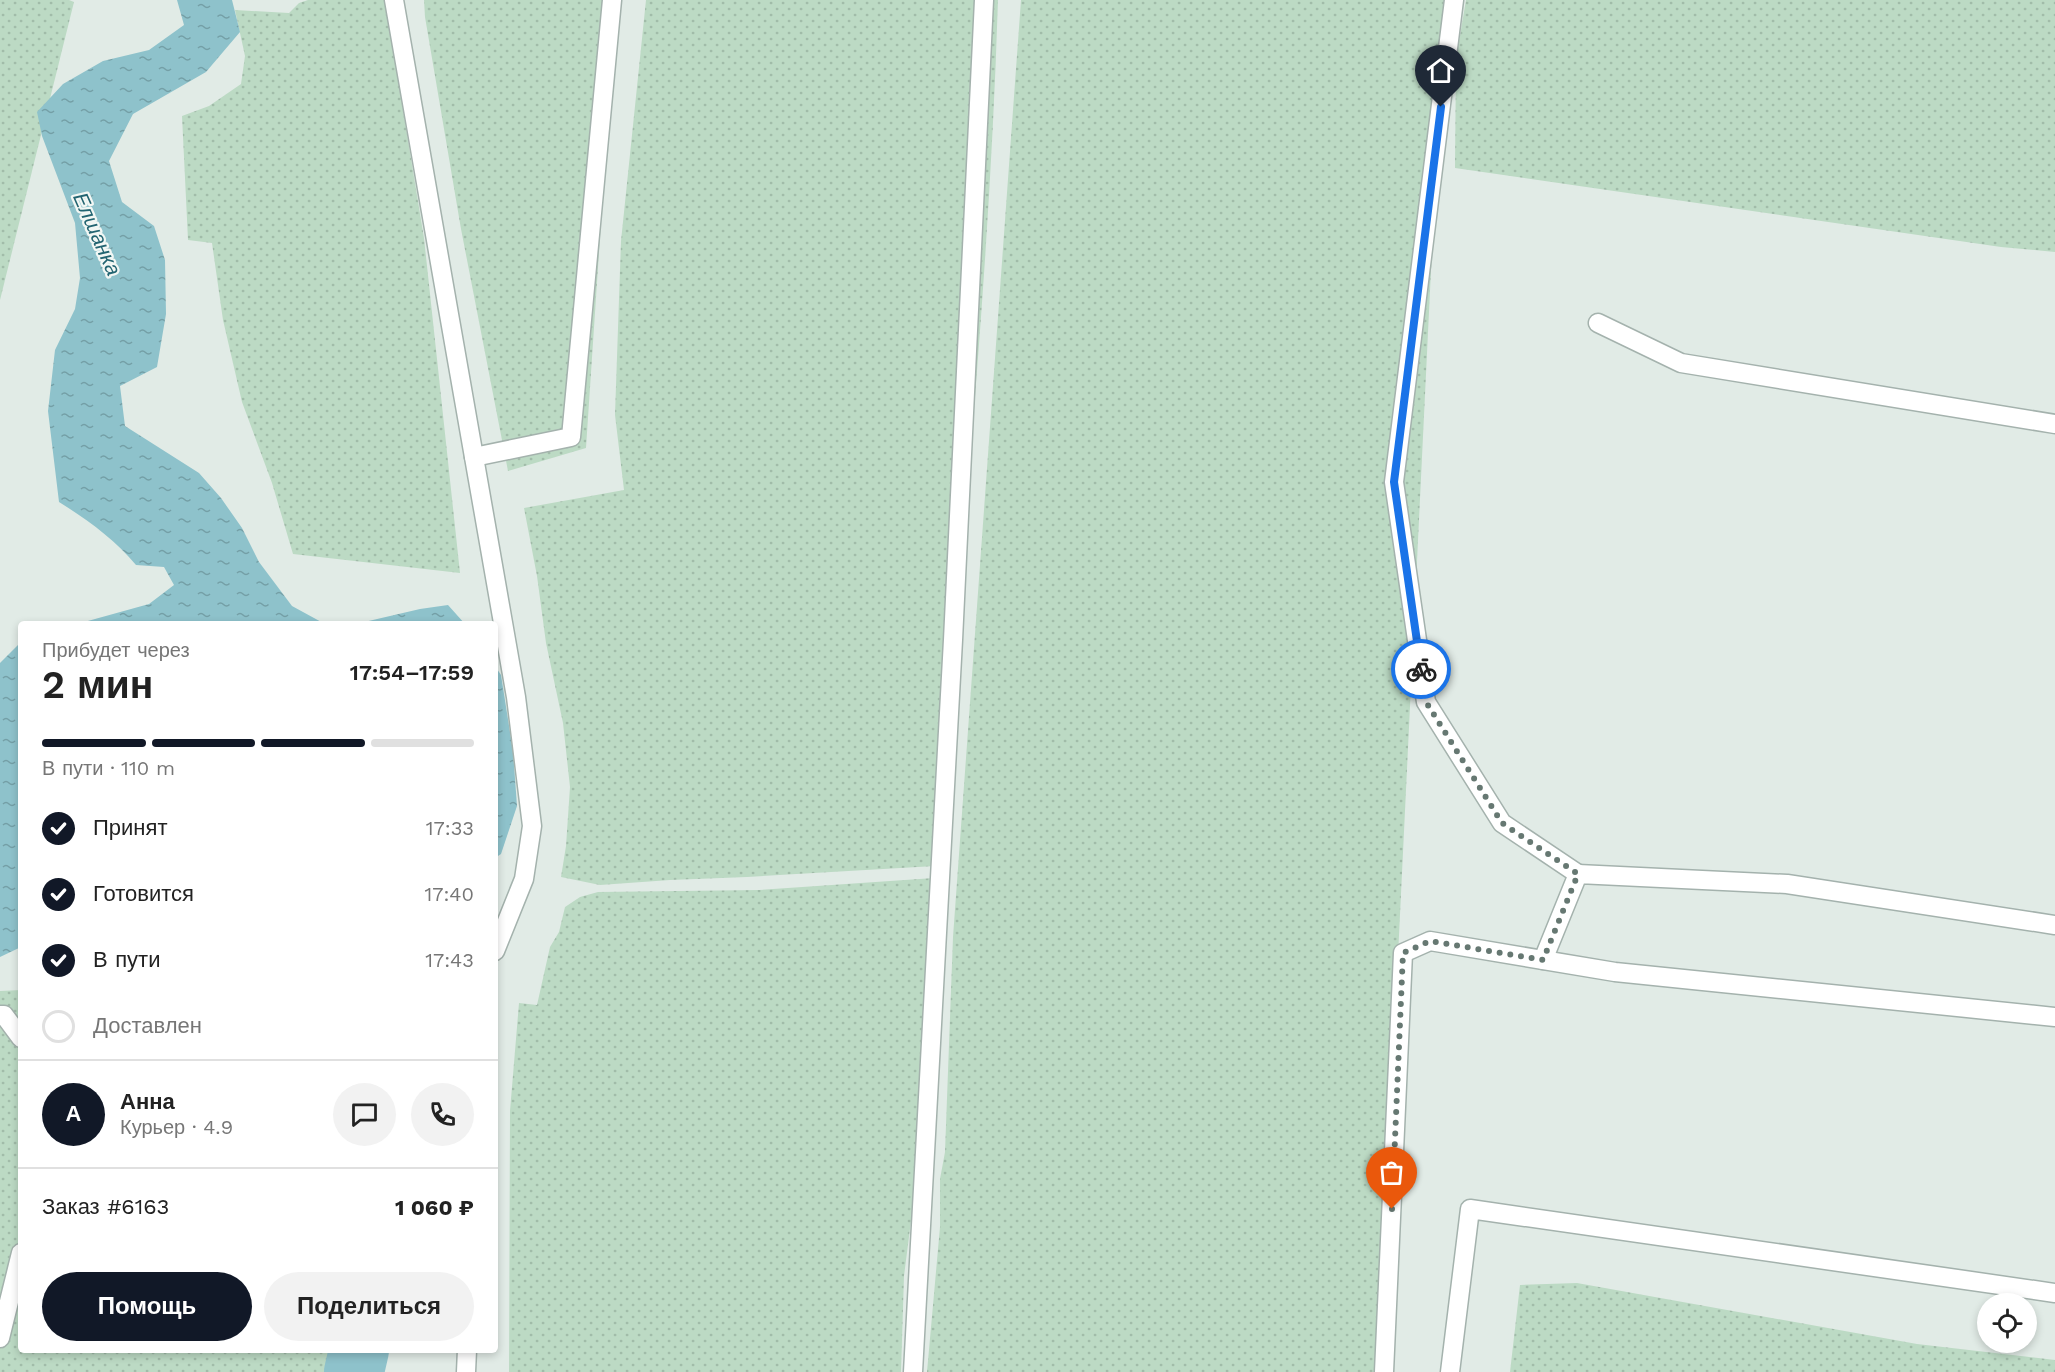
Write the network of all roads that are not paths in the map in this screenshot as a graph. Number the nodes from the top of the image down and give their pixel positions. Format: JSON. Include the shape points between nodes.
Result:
{"nodes":[{"id":1,"x":394,"y":0,"type":"edge"},
{"id":2,"x":612,"y":0,"type":"edge"},
{"id":3,"x":984,"y":0,"type":"edge"},
{"id":4,"x":1454,"y":0,"type":"edge"},
{"id":5,"x":1598,"y":323,"type":"dead end"},
{"id":6,"x":2055,"y":424,"type":"edge"},
{"id":7,"x":474,"y":457,"type":"junction"},
{"id":8,"x":1578,"y":874,"type":"junction"},
{"id":9,"x":2055,"y":926,"type":"edge"},
{"id":10,"x":498,"y":944,"type":"edge"},
{"id":11,"x":1543,"y":960,"type":"junction"},
{"id":12,"x":0,"y":1015,"type":"edge"},
{"id":13,"x":2055,"y":1017,"type":"edge"},
{"id":14,"x":18,"y":1034,"type":"edge"},
{"id":15,"x":18,"y":1265,"type":"edge"},
{"id":16,"x":2055,"y":1293,"type":"edge"},
{"id":17,"x":0,"y":1338,"type":"edge"},
{"id":18,"x":467,"y":1353,"type":"edge"},
{"id":19,"x":466,"y":1372,"type":"edge"},
{"id":20,"x":913,"y":1372,"type":"edge"},
{"id":21,"x":1384,"y":1372,"type":"edge"},
{"id":22,"x":1450,"y":1372,"type":"edge"}],
"edges":[{"from":1,"to":7,"type":"lane"},
{"from":2,"to":7,"type":"lane","via":[[571,437]]},
{"from":3,"to":20,"type":"lane"},
{"from":4,"to":8,"type":"lane","via":[[1395,493],[1426,702],[1502,823]]},
{"from":5,"to":6,"type":"lane","via":[[1681,363]]},
{"from":7,"to":10,"type":"lane","via":[[516,697],[532,826],[524,879]]},
{"from":8,"to":9,"type":"lane","via":[[1787,885]]},
{"from":8,"to":11,"type":"lane"},
{"from":11,"to":13,"type":"lane","via":[[1615,972]]},
{"from":11,"to":21,"type":"lane","via":[[1430,941],[1403,953]]},
{"from":12,"to":14,"type":"lane"},
{"from":15,"to":17,"type":"lane"},
{"from":16,"to":22,"type":"lane","via":[[1470,1209]]},
{"from":18,"to":19,"type":"lane"}]}
